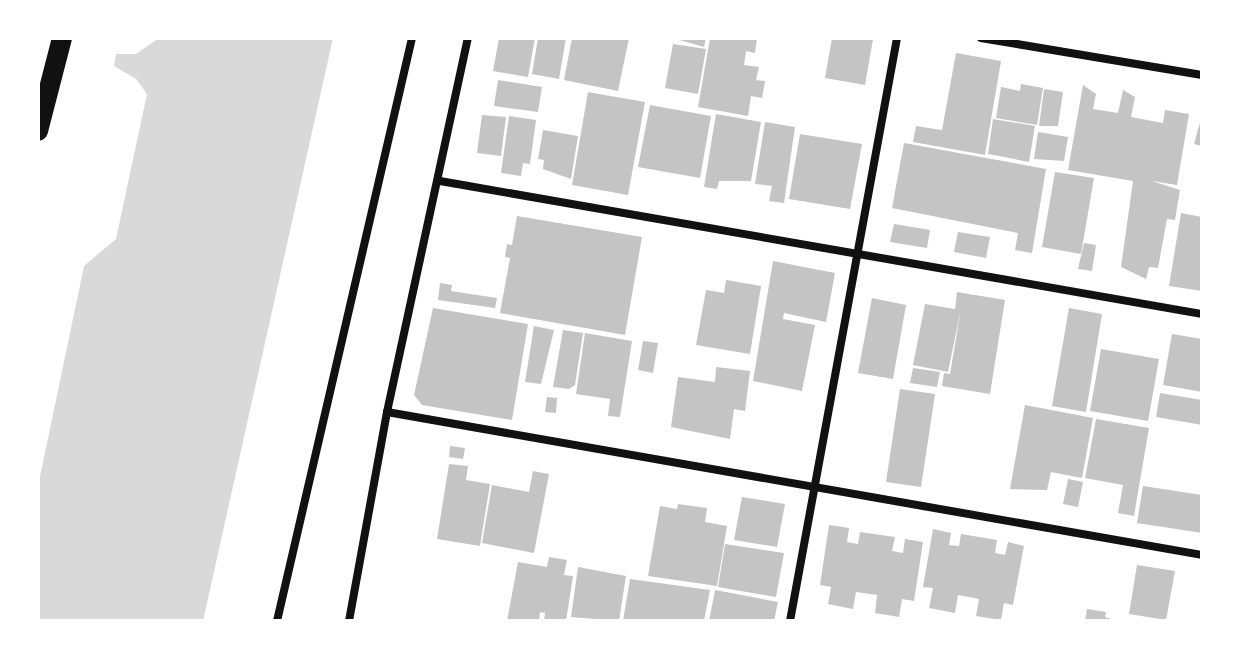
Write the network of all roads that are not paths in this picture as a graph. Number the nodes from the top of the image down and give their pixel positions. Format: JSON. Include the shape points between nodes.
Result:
{"nodes":[{"id":1,"x":62,"y":38,"type":"edge"},
{"id":2,"x":412,"y":38,"type":"edge"},
{"id":3,"x":468,"y":38,"type":"edge"},
{"id":4,"x":897,"y":38,"type":"edge"},
{"id":5,"x":981,"y":38,"type":"edge"},
{"id":6,"x":1202,"y":75,"type":"edge"},
{"id":7,"x":38,"y":131,"type":"edge"},
{"id":8,"x":440,"y":181,"type":"junction"},
{"id":9,"x":858,"y":253,"type":"junction"},
{"id":10,"x":1202,"y":314,"type":"edge"},
{"id":11,"x":387,"y":412,"type":"junction"},
{"id":12,"x":810,"y":488,"type":"junction"},
{"id":13,"x":1202,"y":555,"type":"edge"},
{"id":14,"x":277,"y":621,"type":"edge"},
{"id":15,"x":349,"y":621,"type":"edge"},
{"id":16,"x":790,"y":621,"type":"edge"}],
"edges":[{"from":1,"to":7,"type":"main road"},
{"from":2,"to":14,"type":"street"},
{"from":3,"to":8,"type":"street"},
{"from":4,"to":9,"type":"street"},
{"from":5,"to":6,"type":"street"},
{"from":8,"to":9,"type":"street"},
{"from":8,"to":11,"type":"street"},
{"from":9,"to":10,"type":"street"},
{"from":9,"to":12,"type":"street"},
{"from":11,"to":12,"type":"street"},
{"from":11,"to":15,"type":"street"},
{"from":12,"to":13,"type":"street"},
{"from":12,"to":16,"type":"street"}]}
